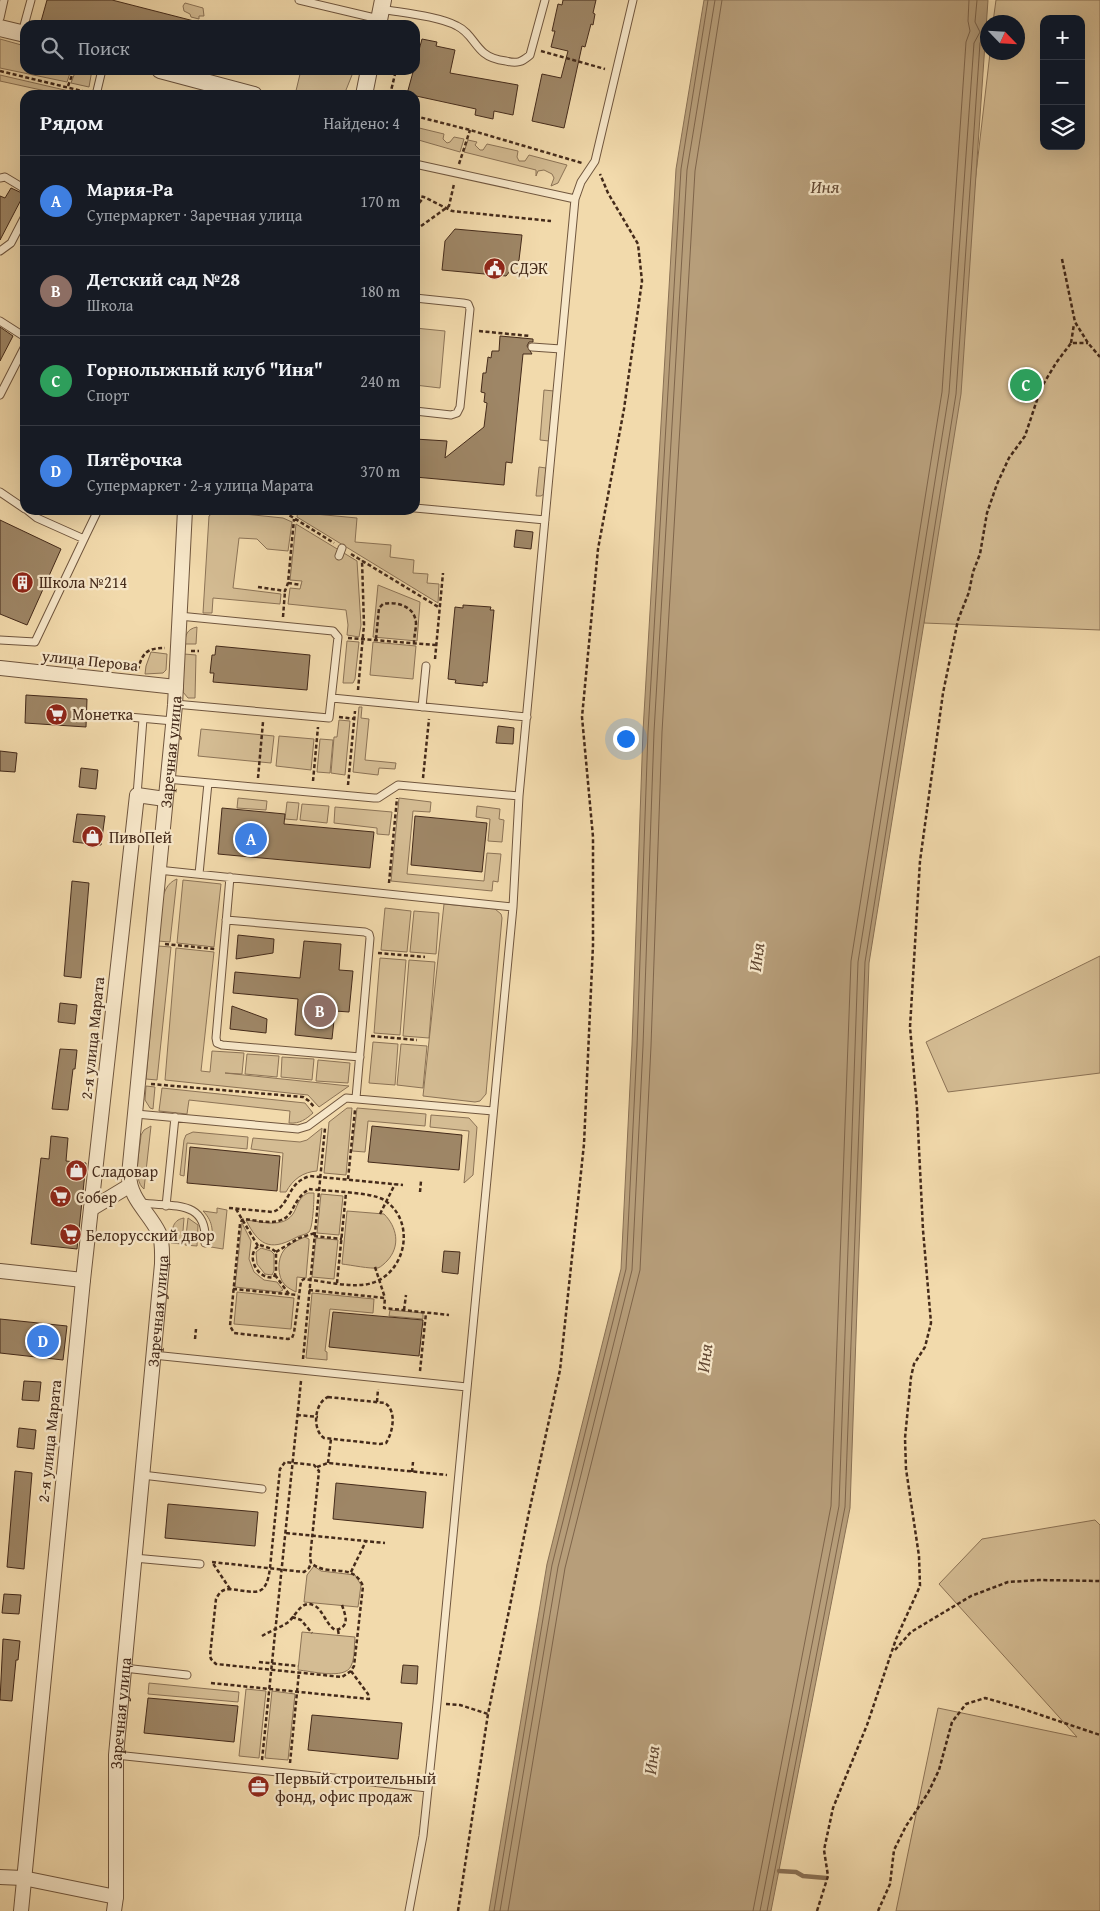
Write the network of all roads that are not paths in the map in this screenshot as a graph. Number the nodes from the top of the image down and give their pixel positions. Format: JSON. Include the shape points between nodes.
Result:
{"nodes":[{"id":1,"x":4,"y":0,"type":"edge"},
{"id":2,"x":31,"y":0,"type":"edge"},
{"id":3,"x":299,"y":0,"type":"edge"},
{"id":4,"x":546,"y":0,"type":"edge"},
{"id":5,"x":633,"y":0,"type":"edge"},
{"id":6,"x":380,"y":13,"type":"edge"},
{"id":7,"x":0,"y":18,"type":"edge"},
{"id":8,"x":27,"y":20,"type":"edge"},
{"id":9,"x":0,"y":28,"type":"edge"},
{"id":10,"x":20,"y":33,"type":"edge"},
{"id":11,"x":101,"y":75,"type":"edge"},
{"id":12,"x":179,"y":75,"type":"edge"},
{"id":13,"x":368,"y":75,"type":"edge"},
{"id":14,"x":97,"y":90,"type":"edge"},
{"id":15,"x":235,"y":90,"type":"edge"},
{"id":16,"x":365,"y":90,"type":"edge"},
{"id":17,"x":420,"y":165,"type":"edge"},
{"id":18,"x":0,"y":178,"type":"edge"},
{"id":19,"x":20,"y":185,"type":"edge"},
{"id":20,"x":575,"y":199,"type":"junction"},
{"id":21,"x":20,"y":226,"type":"edge"},
{"id":22,"x":0,"y":251,"type":"edge"},
{"id":23,"x":420,"y":299,"type":"edge"},
{"id":24,"x":0,"y":321,"type":"edge"},
{"id":25,"x":20,"y":333,"type":"edge"},
{"id":26,"x":532,"y":347,"type":"dead end"},
{"id":27,"x":561,"y":349,"type":"junction"},
{"id":28,"x":20,"y":356,"type":"edge"},
{"id":29,"x":0,"y":395,"type":"edge"},
{"id":30,"x":420,"y":412,"type":"edge"},
{"id":31,"x":0,"y":492,"type":"edge"},
{"id":32,"x":20,"y":505,"type":"edge"},
{"id":33,"x":420,"y":508,"type":"edge"},
{"id":34,"x":33,"y":515,"type":"edge"},
{"id":35,"x":96,"y":515,"type":"edge"},
{"id":36,"x":185,"y":515,"type":"edge"},
{"id":37,"x":545,"y":520,"type":"junction"},
{"id":38,"x":84,"y":539,"type":"junction"},
{"id":39,"x":342,"y":548,"type":"road end"},
{"id":40,"x":339,"y":556,"type":"dead end"},
{"id":41,"x":179,"y":616,"type":"junction"},
{"id":42,"x":0,"y":640,"type":"edge"},
{"id":43,"x":426,"y":666,"type":"dead end"},
{"id":44,"x":0,"y":668,"type":"edge"},
{"id":45,"x":176,"y":687,"type":"junction"},
{"id":46,"x":332,"y":698,"type":"junction"},
{"id":47,"x":175,"y":704,"type":"junction"},
{"id":48,"x":422,"y":707,"type":"junction"},
{"id":49,"x":107,"y":716,"type":"dead end"},
{"id":50,"x":527,"y":717,"type":"junction"},
{"id":51,"x":143,"y":719,"type":"junction"},
{"id":52,"x":173,"y":721,"type":"junction"},
{"id":53,"x":168,"y":779,"type":"junction"},
{"id":54,"x":208,"y":783,"type":"junction"},
{"id":55,"x":137,"y":794,"type":"junction"},
{"id":56,"x":519,"y":796,"type":"junction"},
{"id":57,"x":165,"y":799,"type":"junction"},
{"id":58,"x":158,"y":870,"type":"junction"},
{"id":59,"x":199,"y":874,"type":"junction"},
{"id":60,"x":230,"y":877,"type":"junction"},
{"id":61,"x":513,"y":907,"type":"junction"},
{"id":62,"x":226,"y":920,"type":"junction"},
{"id":63,"x":360,"y":1057,"type":"junction"},
{"id":64,"x":356,"y":1098,"type":"junction"},
{"id":65,"x":494,"y":1111,"type":"junction"},
{"id":66,"x":136,"y":1114,"type":"junction"},
{"id":67,"x":175,"y":1117,"type":"junction"},
{"id":68,"x":129,"y":1186,"type":"junction"},
{"id":69,"x":138,"y":1203,"type":"junction"},
{"id":70,"x":166,"y":1206,"type":"junction"},
{"id":71,"x":91,"y":1209,"type":"junction"},
{"id":72,"x":205,"y":1242,"type":"dead end"},
{"id":73,"x":0,"y":1271,"type":"edge"},
{"id":74,"x":83,"y":1280,"type":"junction"},
{"id":75,"x":153,"y":1355,"type":"junction"},
{"id":76,"x":467,"y":1387,"type":"junction"},
{"id":77,"x":142,"y":1475,"type":"junction"},
{"id":78,"x":262,"y":1489,"type":"dead end"},
{"id":79,"x":134,"y":1558,"type":"junction"},
{"id":80,"x":200,"y":1564,"type":"dead end"},
{"id":81,"x":124,"y":1668,"type":"junction"},
{"id":82,"x":187,"y":1675,"type":"dead end"},
{"id":83,"x":116,"y":1756,"type":"junction"},
{"id":84,"x":428,"y":1788,"type":"junction"},
{"id":85,"x":0,"y":1877,"type":"edge"},
{"id":86,"x":23,"y":1878,"type":"junction"},
{"id":87,"x":115,"y":1904,"type":"edge"},
{"id":88,"x":20,"y":1911,"type":"edge"},
{"id":89,"x":409,"y":1911,"type":"edge"}],
"edges":[{"from":1,"to":7,"type":"lane"},
{"from":2,"to":8,"type":"lane"},
{"from":3,"to":6,"type":"lane"},
{"from":4,"to":6,"type":"lane","via":[[530,55],[514,63],[485,54],[458,26]]},
{"from":5,"to":20,"type":"lane","via":[[594,163],[581,182]]},
{"from":9,"to":10,"type":"street"},
{"from":11,"to":14,"type":"lane"},
{"from":12,"to":15,"type":"street"},
{"from":13,"to":16,"type":"street"},
{"from":17,"to":20,"type":"lane"},
{"from":18,"to":19,"type":"lane","via":[[5,177]]},
{"from":20,"to":27,"type":"lane"},
{"from":21,"to":22,"type":"lane","via":[[11,244]]},
{"from":23,"to":30,"type":"lane","via":[[468,304],[460,407],[451,415]]},
{"from":24,"to":25,"type":"lane"},
{"from":26,"to":27,"type":"lane"},
{"from":27,"to":37,"type":"lane"},
{"from":28,"to":29,"type":"lane"},
{"from":31,"to":32,"type":"lane"},
{"from":33,"to":37,"type":"lane"},
{"from":34,"to":38,"type":"lane"},
{"from":35,"to":38,"type":"lane"},
{"from":36,"to":41,"type":"street","name":"Заречная улица"},
{"from":37,"to":50,"type":"lane"},
{"from":38,"to":42,"type":"lane","via":[[35,642]]},
{"from":39,"to":40,"type":"lane"},
{"from":41,"to":45,"type":"street","name":"Заречная улица"},
{"from":41,"to":46,"type":"lane","via":[[333,631],[338,637]]},
{"from":43,"to":48,"type":"lane"},
{"from":44,"to":45,"type":"street","name":"улица Перова"},
{"from":45,"to":47,"type":"street","name":"Заречная улица"},
{"from":46,"to":47,"type":"lane","via":[[326,718]]},
{"from":46,"to":48,"type":"lane"},
{"from":47,"to":52,"type":"street","name":"Заречная улица"},
{"from":48,"to":50,"type":"lane"},
{"from":49,"to":51,"type":"lane"},
{"from":50,"to":56,"type":"lane"},
{"from":51,"to":52,"type":"lane"},
{"from":51,"to":55,"type":"lane"},
{"from":52,"to":53,"type":"street","name":"Заречная улица"},
{"from":53,"to":54,"type":"lane"},
{"from":53,"to":57,"type":"street","name":"Заречная улица"},
{"from":54,"to":56,"type":"lane","via":[[378,798],[398,784]]},
{"from":54,"to":59,"type":"lane"},
{"from":55,"to":57,"type":"street"},
{"from":55,"to":71,"type":"street","name":"2-я улица Марата"},
{"from":56,"to":61,"type":"lane"},
{"from":57,"to":58,"type":"street","name":"Заречная улица"},
{"from":58,"to":59,"type":"lane"},
{"from":58,"to":66,"type":"street","name":"Заречная улица"},
{"from":59,"to":60,"type":"lane"},
{"from":60,"to":61,"type":"lane"},
{"from":60,"to":62,"type":"lane"},
{"from":61,"to":65,"type":"lane"},
{"from":62,"to":63,"type":"lane","via":[[368,934]]},
{"from":62,"to":63,"type":"lane","via":[[217,1043]]},
{"from":63,"to":64,"type":"lane"},
{"from":64,"to":65,"type":"lane"},
{"from":64,"to":67,"type":"lane","via":[[346,1098],[303,1128]]},
{"from":65,"to":76,"type":"lane"},
{"from":66,"to":67,"type":"lane"},
{"from":66,"to":68,"type":"street","name":"Заречная улица"},
{"from":67,"to":70,"type":"lane"},
{"from":68,"to":69,"type":"street","name":"Заречная улица"},
{"from":68,"to":71,"type":"street"},
{"from":69,"to":70,"type":"lane"},
{"from":69,"to":75,"type":"street","name":"Заречная улица","via":[[160,1235],[162,1247]]},
{"from":70,"to":72,"type":"lane","via":[[190,1208],[198,1213],[206,1229]]},
{"from":71,"to":74,"type":"street","name":"2-я улица Марата"},
{"from":73,"to":74,"type":"street"},
{"from":74,"to":86,"type":"street","name":"2-я улица Марата"},
{"from":75,"to":76,"type":"lane"},
{"from":75,"to":77,"type":"street","name":"Заречная улица"},
{"from":76,"to":84,"type":"lane"},
{"from":77,"to":78,"type":"lane"},
{"from":77,"to":79,"type":"street","name":"Заречная улица"},
{"from":79,"to":80,"type":"lane"},
{"from":79,"to":81,"type":"street","name":"Заречная улица"},
{"from":81,"to":82,"type":"lane"},
{"from":81,"to":83,"type":"street","name":"Заречная улица"},
{"from":83,"to":84,"type":"lane"},
{"from":83,"to":87,"type":"street","name":"Заречная улица"},
{"from":84,"to":89,"type":"lane"},
{"from":85,"to":86,"type":"street"},
{"from":86,"to":87,"type":"street"},
{"from":86,"to":88,"type":"street","name":"2-я улица Марата"}]}
